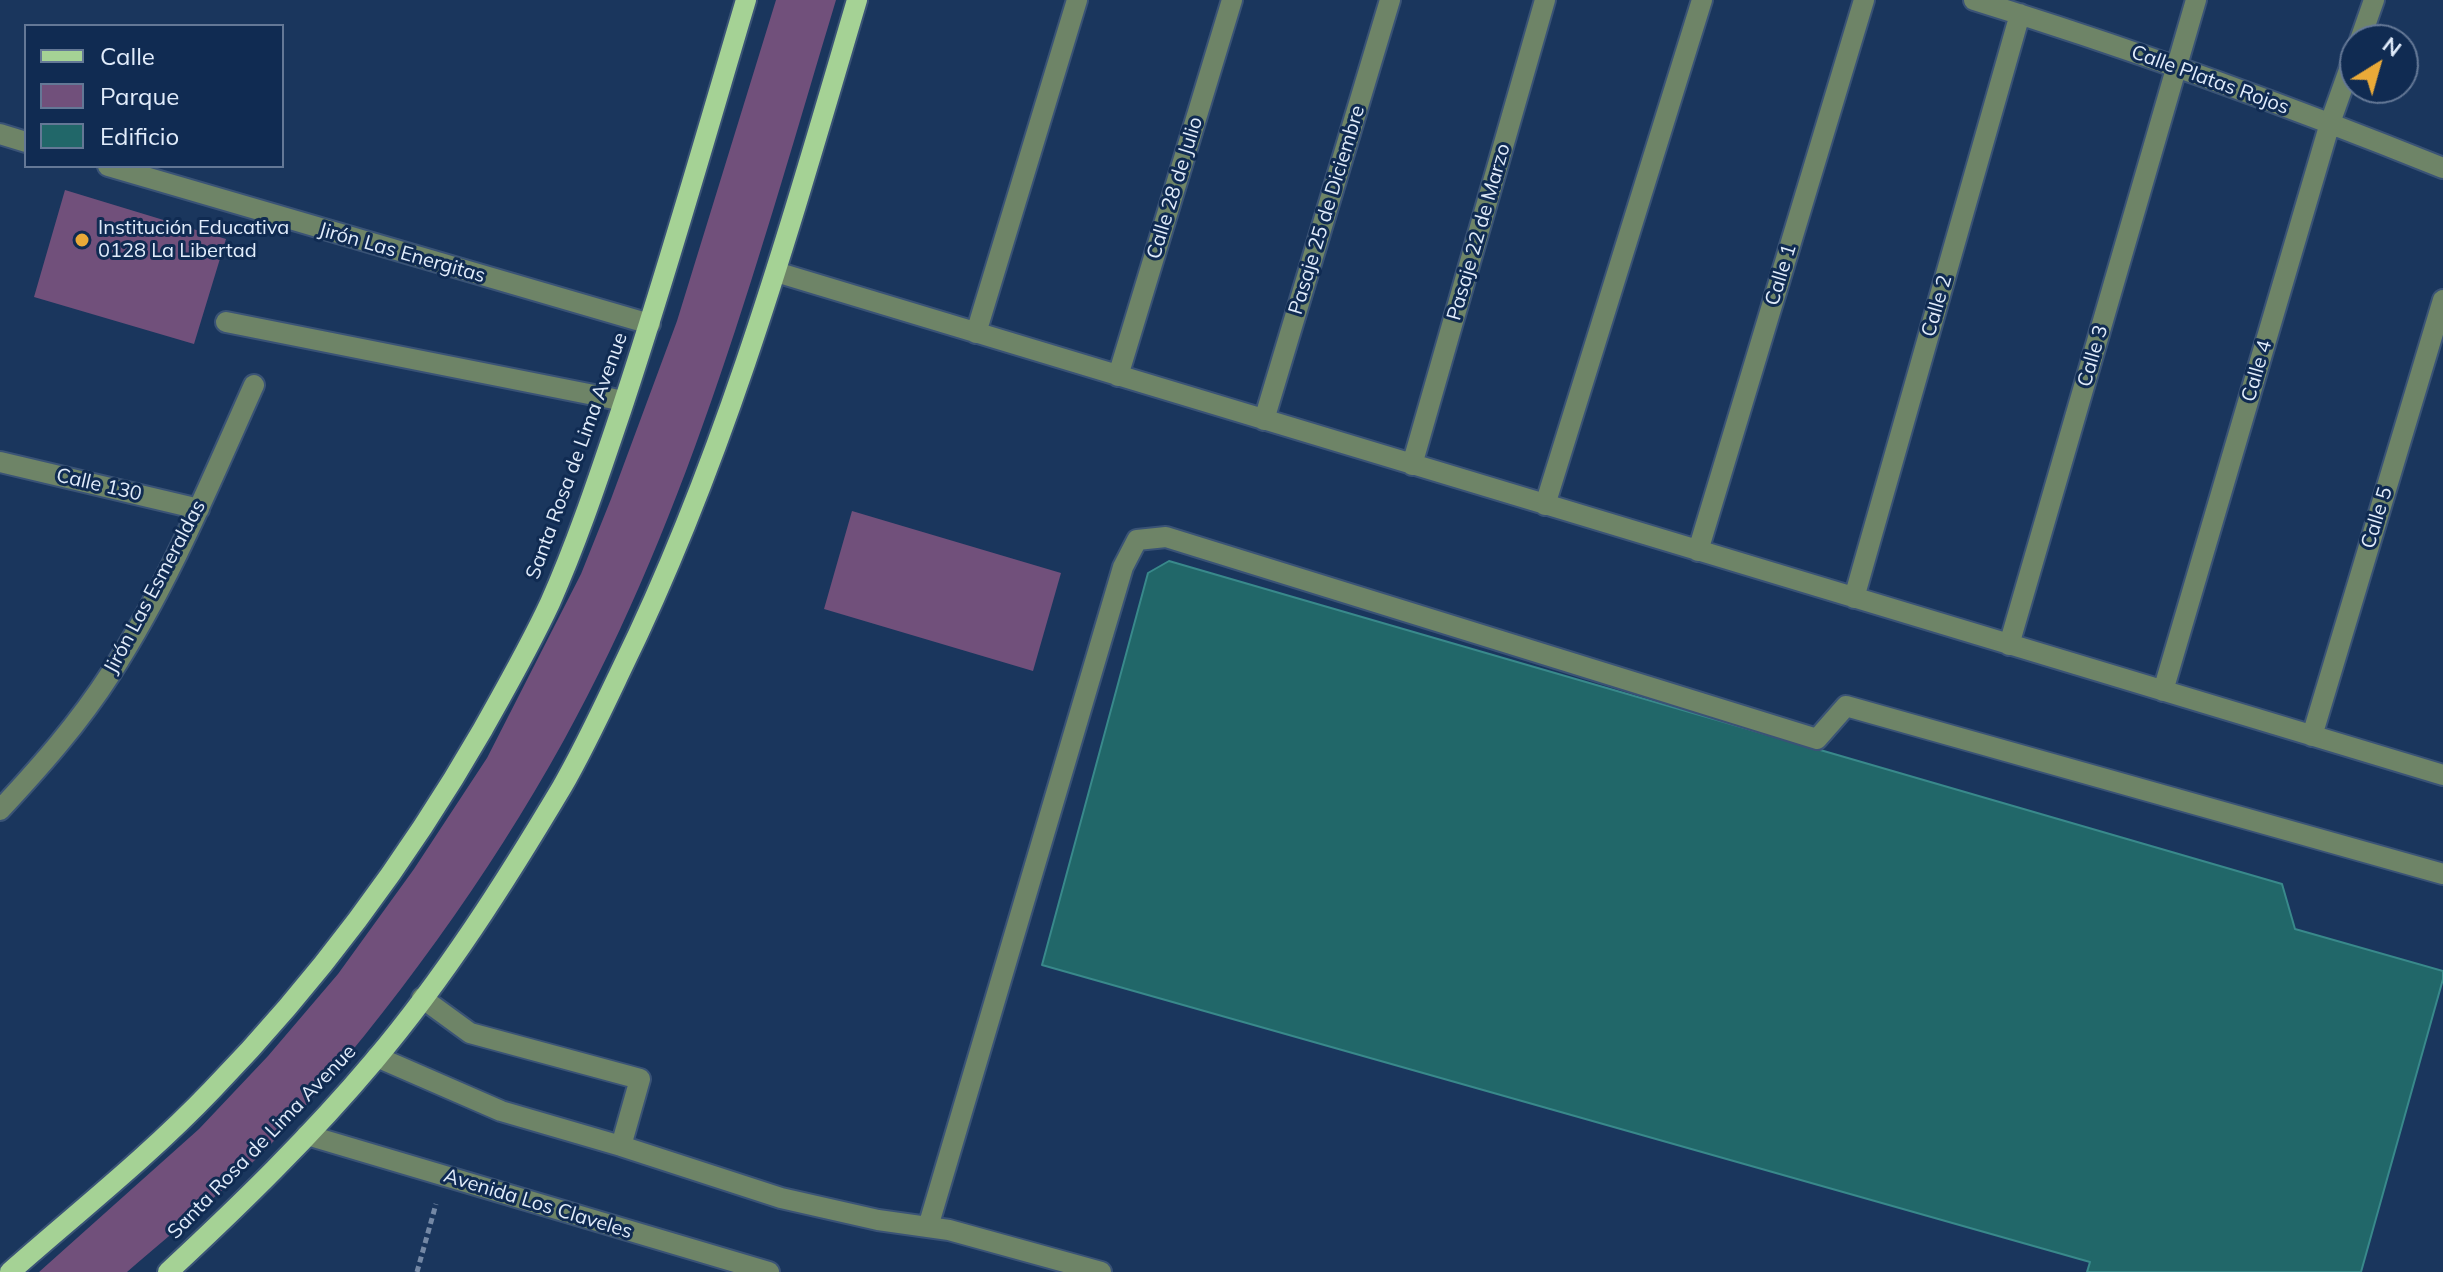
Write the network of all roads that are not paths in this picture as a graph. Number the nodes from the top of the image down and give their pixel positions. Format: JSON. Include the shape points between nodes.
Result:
{"nodes":[{"id":1,"x":746,"y":0,"type":"edge"},
{"id":2,"x":857,"y":0,"type":"edge"},
{"id":3,"x":1077,"y":0,"type":"edge"},
{"id":4,"x":1232,"y":0,"type":"edge"},
{"id":5,"x":1390,"y":0,"type":"edge"},
{"id":6,"x":1545,"y":0,"type":"edge"},
{"id":7,"x":1702,"y":0,"type":"edge"},
{"id":8,"x":1864,"y":0,"type":"edge"},
{"id":9,"x":1974,"y":0,"type":"edge"},
{"id":10,"x":2196,"y":0,"type":"edge"},
{"id":11,"x":2374,"y":0,"type":"edge"},
{"id":12,"x":2020,"y":14,"type":"junction"},
{"id":13,"x":2366,"y":24,"type":"edge"},
{"id":14,"x":2177,"y":67,"type":"junction"},
{"id":15,"x":2339,"y":98,"type":"edge"},
{"id":16,"x":2330,"y":123,"type":"junction"},
{"id":17,"x":0,"y":134,"type":"edge"},
{"id":18,"x":24,"y":141,"type":"edge"},
{"id":19,"x":115,"y":168,"type":"edge"},
{"id":20,"x":2443,"y":168,"type":"edge"},
{"id":21,"x":776,"y":272,"type":"junction"},
{"id":22,"x":2443,"y":300,"type":"edge"},
{"id":23,"x":226,"y":322,"type":"dead end"},
{"id":24,"x":650,"y":324,"type":"junction"},
{"id":25,"x":976,"y":333,"type":"junction"},
{"id":26,"x":1118,"y":376,"type":"junction"},
{"id":27,"x":254,"y":385,"type":"dead end"},
{"id":28,"x":624,"y":401,"type":"junction"},
{"id":29,"x":1264,"y":420,"type":"junction"},
{"id":30,"x":0,"y":462,"type":"edge"},
{"id":31,"x":1412,"y":465,"type":"junction"},
{"id":32,"x":1545,"y":505,"type":"junction"},
{"id":33,"x":199,"y":509,"type":"junction"},
{"id":34,"x":1698,"y":551,"type":"junction"},
{"id":35,"x":1854,"y":598,"type":"junction"},
{"id":36,"x":2009,"y":645,"type":"junction"},
{"id":37,"x":2163,"y":691,"type":"junction"},
{"id":38,"x":2312,"y":736,"type":"junction"},
{"id":39,"x":2443,"y":775,"type":"edge"},
{"id":40,"x":0,"y":810,"type":"edge"},
{"id":41,"x":2443,"y":874,"type":"edge"},
{"id":42,"x":422,"y":998,"type":"junction"},
{"id":43,"x":377,"y":1057,"type":"junction"},
{"id":44,"x":307,"y":1135,"type":"junction"},
{"id":45,"x":621,"y":1146,"type":"junction"},
{"id":46,"x":928,"y":1227,"type":"junction"},
{"id":47,"x":10,"y":1272,"type":"edge"},
{"id":48,"x":168,"y":1272,"type":"edge"},
{"id":49,"x":769,"y":1272,"type":"edge"},
{"id":50,"x":1101,"y":1272,"type":"edge"}],
"edges":[{"from":1,"to":24,"type":"main road","name":"Santa Rosa de Lima Avenue"},
{"from":2,"to":21,"type":"main road","name":"Santa Rosa de Lima Avenue"},
{"from":3,"to":25,"type":"street"},
{"from":4,"to":26,"type":"street","name":"Calle 28 de Julio"},
{"from":5,"to":29,"type":"street","name":"Pasaje 25 de Diciembre"},
{"from":6,"to":31,"type":"street","name":"Pasaje 22 de Marzo"},
{"from":7,"to":32,"type":"street"},
{"from":8,"to":34,"type":"street","name":"Calle 1"},
{"from":9,"to":12,"type":"street","name":"Calle Platas Rojos"},
{"from":10,"to":14,"type":"street","name":"Calle 3"},
{"from":11,"to":13,"type":"street"},
{"from":12,"to":14,"type":"street","name":"Calle Platas Rojos"},
{"from":12,"to":35,"type":"street","name":"Calle 2"},
{"from":14,"to":16,"type":"street","name":"Calle Platas Rojos"},
{"from":14,"to":36,"type":"street","name":"Calle 3"},
{"from":15,"to":16,"type":"street","name":"Calle 4"},
{"from":16,"to":20,"type":"street","name":"Calle Platas Rojos"},
{"from":16,"to":37,"type":"street","name":"Calle 4"},
{"from":17,"to":18,"type":"street"},
{"from":19,"to":24,"type":"street","name":"Jirón Las Energitas"},
{"from":21,"to":25,"type":"street"},
{"from":21,"to":42,"type":"main road","name":"Santa Rosa de Lima Avenue","via":[[683,533],[622,669],[563,785]]},
{"from":22,"to":38,"type":"street","name":"Calle 5"},
{"from":23,"to":28,"type":"street"},
{"from":24,"to":28,"type":"main road","name":"Santa Rosa de Lima Avenue"},
{"from":25,"to":26,"type":"street"},
{"from":26,"to":29,"type":"street"},
{"from":27,"to":33,"type":"street","name":"Jirón Las Esmeraldas"},
{"from":28,"to":47,"type":"main road","name":"Santa Rosa de Lima Avenue","via":[[549,603],[451,784],[369,906],[212,1090],[137,1163]]},
{"from":29,"to":31,"type":"street"},
{"from":30,"to":33,"type":"street","name":"Calle 130"},
{"from":31,"to":32,"type":"street"},
{"from":32,"to":34,"type":"street"},
{"from":33,"to":40,"type":"street","name":"Jirón Las Esmeraldas","via":[[110,674],[53,753]]},
{"from":34,"to":35,"type":"street"},
{"from":35,"to":36,"type":"street"},
{"from":36,"to":37,"type":"street"},
{"from":37,"to":38,"type":"street"},
{"from":38,"to":39,"type":"street"},
{"from":41,"to":46,"type":"street","via":[[1846,706],[1817,739],[1166,537],[1137,540],[1123,567]]},
{"from":42,"to":43,"type":"main road","name":"Santa Rosa de Lima Avenue"},
{"from":42,"to":45,"type":"street","via":[[470,1033],[640,1079]]},
{"from":43,"to":44,"type":"main road","name":"Santa Rosa de Lima Avenue"},
{"from":43,"to":45,"type":"street","via":[[501,1111]]},
{"from":44,"to":48,"type":"main road","name":"Santa Rosa de Lima Avenue"},
{"from":44,"to":49,"type":"street","name":"Avenida Los Claveles"},
{"from":45,"to":46,"type":"street","via":[[781,1198]]},
{"from":46,"to":50,"type":"street"}]}
